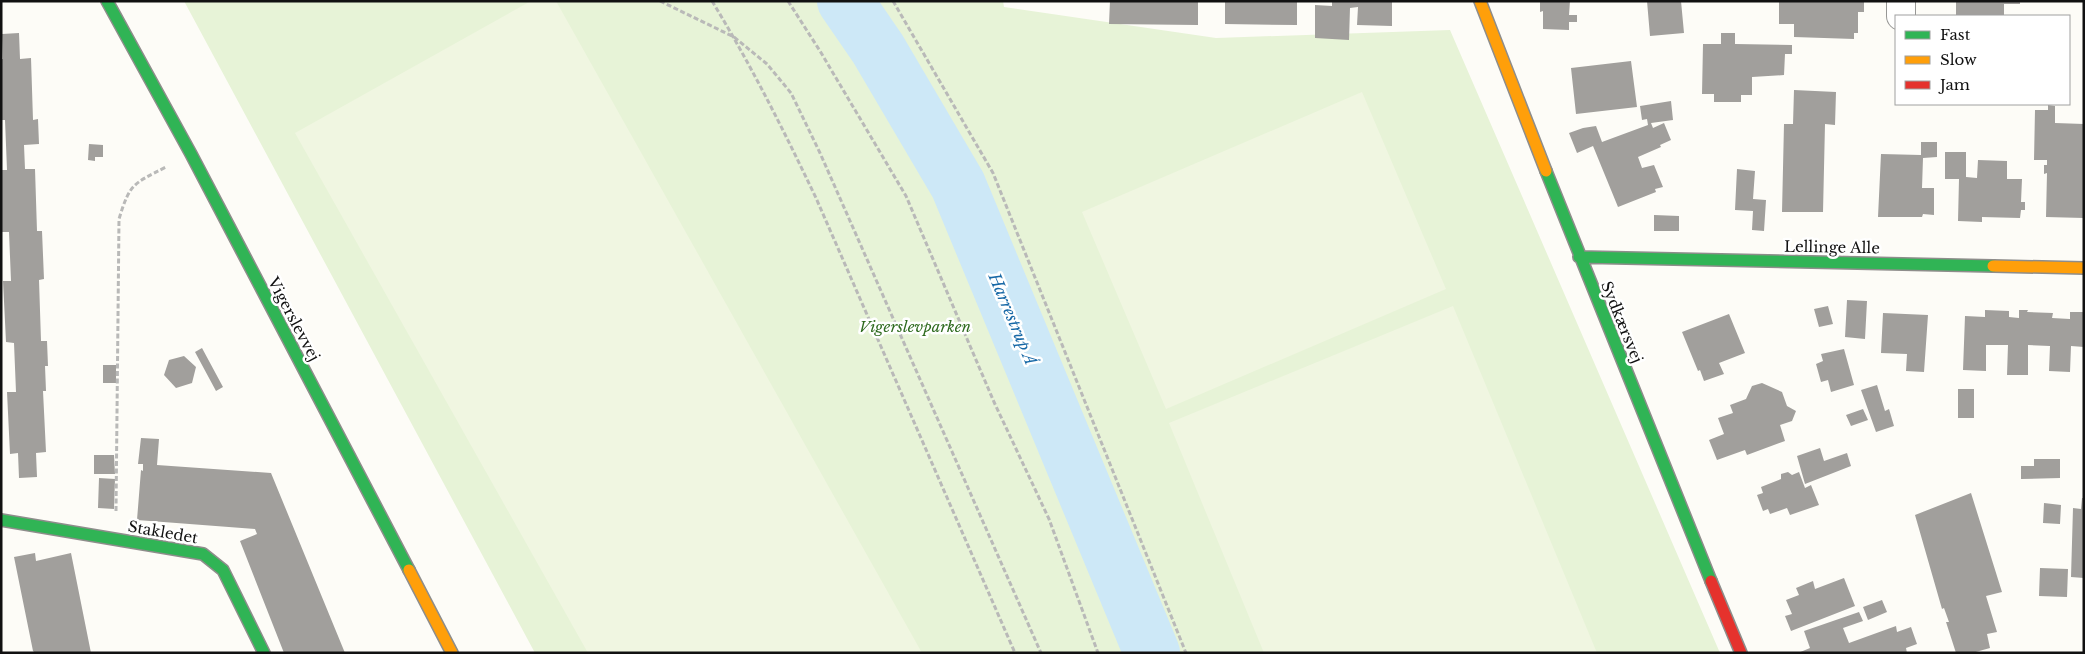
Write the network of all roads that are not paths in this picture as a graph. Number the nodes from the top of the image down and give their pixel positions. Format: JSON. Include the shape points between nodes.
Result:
{"nodes":[{"id":1,"x":107,"y":1,"type":"edge"},
{"id":2,"x":1480,"y":1,"type":"edge"},
{"id":3,"x":1901,"y":1,"type":"edge"},
{"id":4,"x":1901,"y":15,"type":"edge"},
{"id":5,"x":1579,"y":257,"type":"junction"},
{"id":6,"x":2084,"y":268,"type":"edge"},
{"id":7,"x":1,"y":520,"type":"edge"},
{"id":8,"x":264,"y":653,"type":"edge"},
{"id":9,"x":452,"y":653,"type":"edge"},
{"id":10,"x":1740,"y":653,"type":"edge"}],
"edges":[{"from":1,"to":9,"type":"street","name":"Vigerslevvej","via":[[191,154]]},
{"from":2,"to":5,"type":"street","name":"Sydkærsvej"},
{"from":3,"to":4,"type":"street"},
{"from":5,"to":6,"type":"street","name":"Lellinge Alle"},
{"from":5,"to":10,"type":"street","name":"Sydkærsvej"},
{"from":7,"to":8,"type":"street","name":"Stakledet","via":[[203,554],[223,570]]}]}
